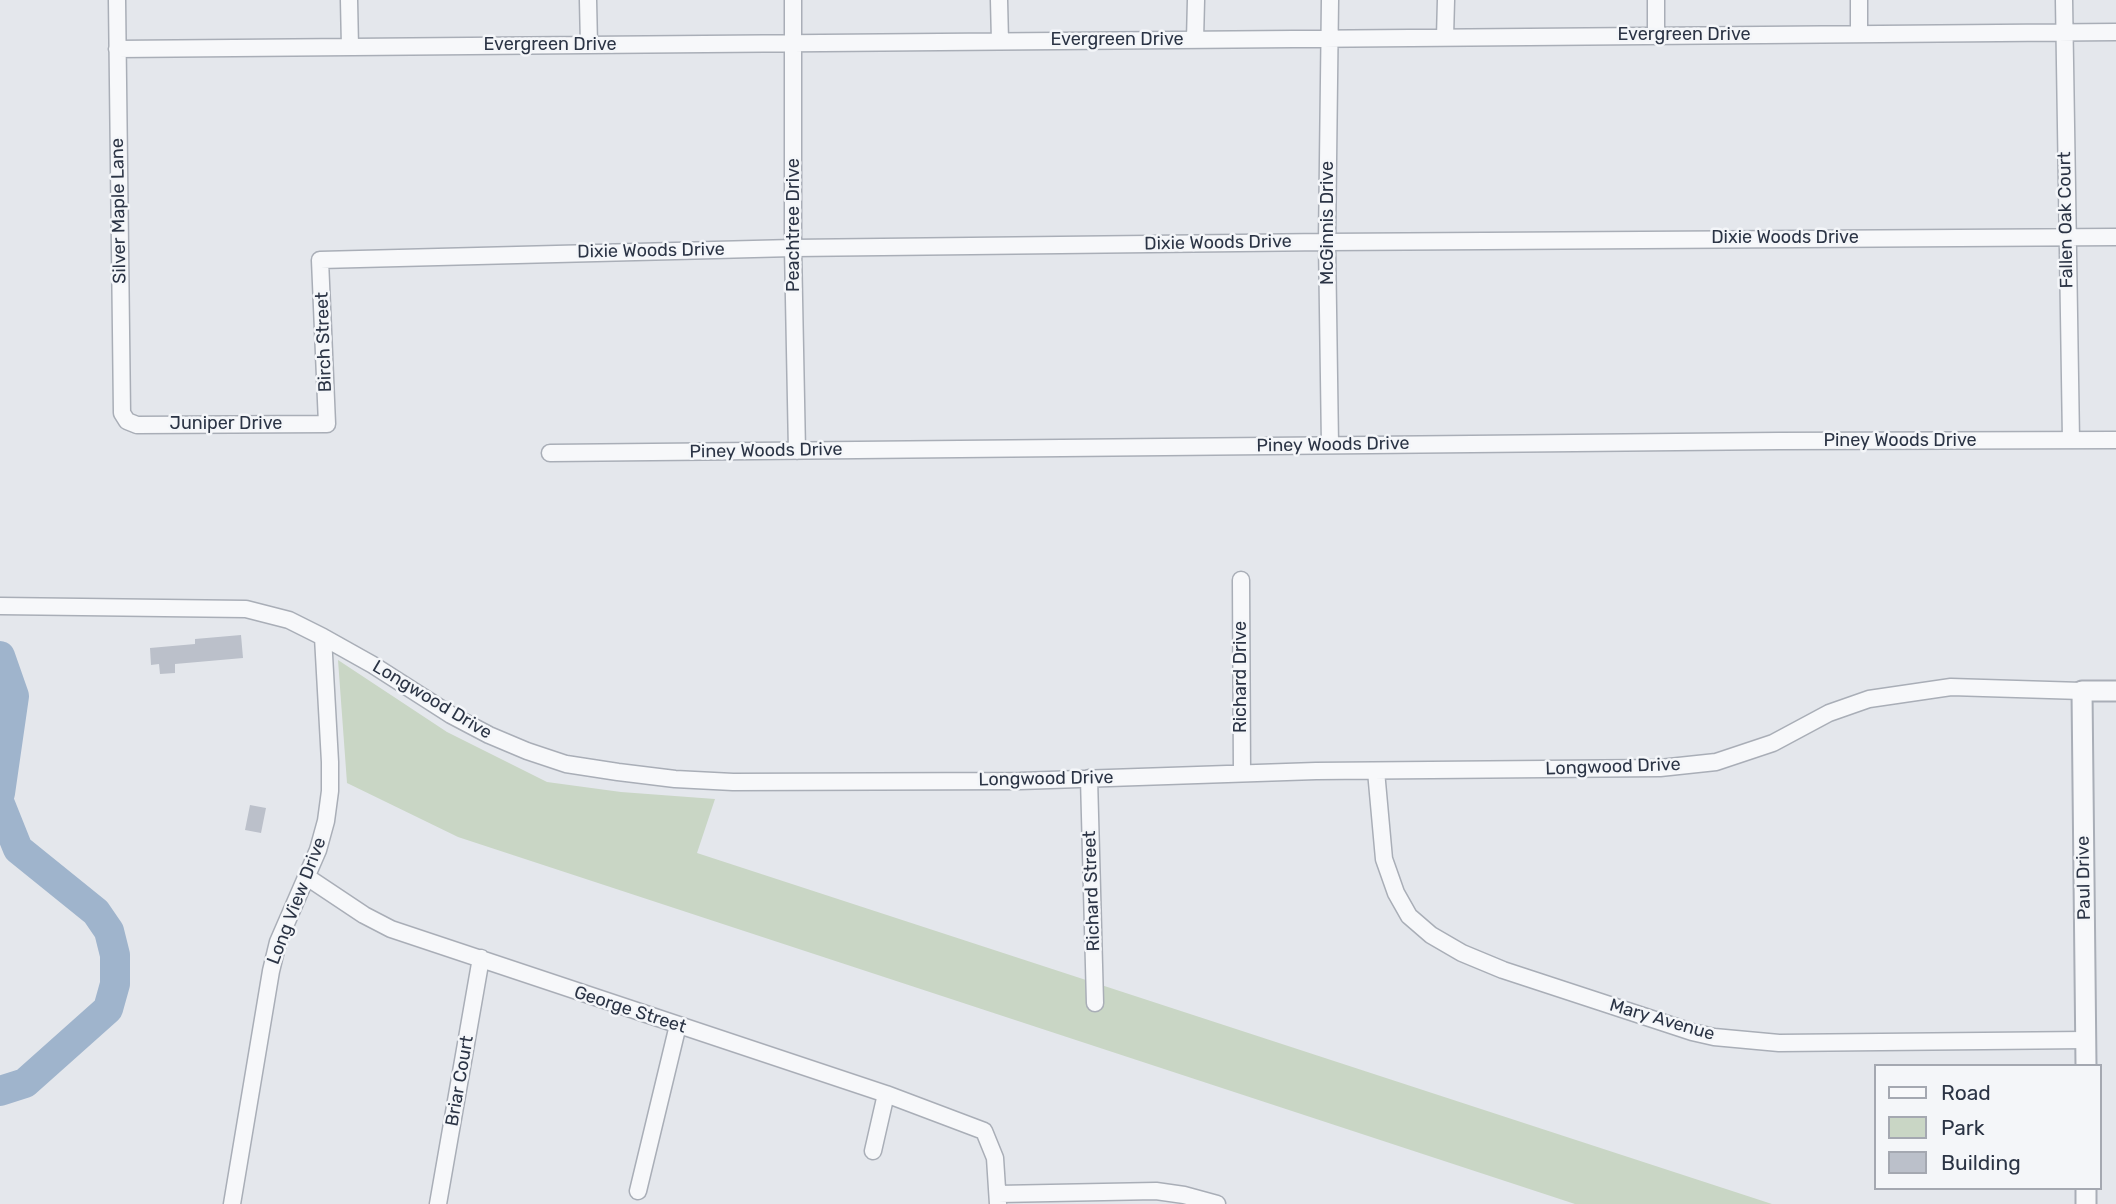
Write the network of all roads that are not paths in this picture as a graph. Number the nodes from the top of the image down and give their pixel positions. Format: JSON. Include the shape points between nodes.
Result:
{"nodes":[{"id":1,"x":117,"y":0,"type":"edge"},
{"id":2,"x":349,"y":0,"type":"edge"},
{"id":3,"x":588,"y":0,"type":"edge"},
{"id":4,"x":793,"y":0,"type":"edge"},
{"id":5,"x":999,"y":0,"type":"edge"},
{"id":6,"x":1196,"y":0,"type":"edge"},
{"id":7,"x":1330,"y":0,"type":"edge"},
{"id":8,"x":1446,"y":0,"type":"edge"},
{"id":9,"x":1656,"y":0,"type":"edge"},
{"id":10,"x":1859,"y":0,"type":"edge"},
{"id":11,"x":2064,"y":0,"type":"edge"},
{"id":12,"x":2064,"y":32,"type":"junction"},
{"id":13,"x":2116,"y":32,"type":"edge"},
{"id":14,"x":1859,"y":34,"type":"junction"},
{"id":15,"x":1656,"y":36,"type":"junction"},
{"id":16,"x":1445,"y":37,"type":"junction"},
{"id":17,"x":1330,"y":38,"type":"junction"},
{"id":18,"x":1195,"y":40,"type":"junction"},
{"id":19,"x":1000,"y":41,"type":"junction"},
{"id":20,"x":794,"y":43,"type":"junction"},
{"id":21,"x":589,"y":45,"type":"junction"},
{"id":22,"x":350,"y":47,"type":"junction"},
{"id":23,"x":117,"y":49,"type":"junction"},
{"id":24,"x":2066,"y":236,"type":"junction"},
{"id":25,"x":2116,"y":237,"type":"edge"},
{"id":26,"x":1327,"y":242,"type":"junction"},
{"id":27,"x":793,"y":248,"type":"junction"},
{"id":28,"x":320,"y":260,"type":"joint"},
{"id":29,"x":127,"y":421,"type":"joint"},
{"id":30,"x":327,"y":424,"type":"joint"},
{"id":31,"x":2071,"y":440,"type":"junction"},
{"id":32,"x":2116,"y":440,"type":"edge"},
{"id":33,"x":1330,"y":445,"type":"junction"},
{"id":34,"x":797,"y":451,"type":"junction"},
{"id":35,"x":550,"y":453,"type":"dead end"},
{"id":36,"x":1241,"y":580,"type":"dead end"},
{"id":37,"x":0,"y":606,"type":"edge"},
{"id":38,"x":323,"y":637,"type":"junction"},
{"id":39,"x":2082,"y":691,"type":"junction"},
{"id":40,"x":2116,"y":691,"type":"edge"},
{"id":41,"x":1376,"y":771,"type":"junction"},
{"id":42,"x":1242,"y":773,"type":"junction"},
{"id":43,"x":1089,"y":778,"type":"junction"},
{"id":44,"x":307,"y":877,"type":"junction"},
{"id":45,"x":481,"y":958,"type":"junction"},
{"id":46,"x":1095,"y":1003,"type":"dead end"},
{"id":47,"x":678,"y":1025,"type":"junction"},
{"id":48,"x":2086,"y":1040,"type":"junction"},
{"id":49,"x":2086,"y":1064,"type":"edge"},
{"id":50,"x":886,"y":1094,"type":"junction"},
{"id":51,"x":873,"y":1151,"type":"dead end"},
{"id":52,"x":638,"y":1191,"type":"dead end"},
{"id":53,"x":998,"y":1199,"type":"edge"},
{"id":54,"x":232,"y":1204,"type":"edge"},
{"id":55,"x":438,"y":1204,"type":"edge"},
{"id":56,"x":1217,"y":1204,"type":"edge"}],
"edges":[{"from":1,"to":23,"type":"street","name":"Silver Maple Lane"},
{"from":2,"to":22,"type":"street"},
{"from":3,"to":21,"type":"street"},
{"from":4,"to":20,"type":"street","name":"Peachtree Drive"},
{"from":5,"to":19,"type":"street"},
{"from":6,"to":18,"type":"street"},
{"from":7,"to":17,"type":"street","name":"McGinnis Drive"},
{"from":8,"to":16,"type":"street"},
{"from":9,"to":15,"type":"street"},
{"from":10,"to":14,"type":"street"},
{"from":11,"to":12,"type":"street","name":"Fallen Oak Court"},
{"from":12,"to":13,"type":"street","name":"Evergreen Drive"},
{"from":12,"to":14,"type":"street","name":"Evergreen Drive"},
{"from":12,"to":24,"type":"street","name":"Fallen Oak Court"},
{"from":14,"to":15,"type":"street","name":"Evergreen Drive"},
{"from":15,"to":16,"type":"street","name":"Evergreen Drive"},
{"from":16,"to":17,"type":"street","name":"Evergreen Drive"},
{"from":17,"to":18,"type":"street","name":"Evergreen Drive"},
{"from":17,"to":26,"type":"street","name":"McGinnis Drive"},
{"from":18,"to":19,"type":"street","name":"Evergreen Drive"},
{"from":19,"to":20,"type":"street","name":"Evergreen Drive"},
{"from":20,"to":21,"type":"street","name":"Evergreen Drive"},
{"from":20,"to":27,"type":"street","name":"Peachtree Drive"},
{"from":21,"to":22,"type":"street","name":"Evergreen Drive"},
{"from":22,"to":23,"type":"street","name":"Evergreen Drive"},
{"from":23,"to":29,"type":"street","name":"Silver Maple Lane","via":[[122,412]]},
{"from":24,"to":25,"type":"street","name":"Dixie Woods Drive"},
{"from":24,"to":26,"type":"street","name":"Dixie Woods Drive"},
{"from":24,"to":31,"type":"street","name":"Fallen Oak Court"},
{"from":26,"to":27,"type":"street","name":"Dixie Woods Drive"},
{"from":26,"to":33,"type":"street","name":"McGinnis Drive"},
{"from":27,"to":28,"type":"street","name":"Dixie Woods Drive"},
{"from":27,"to":34,"type":"street","name":"Peachtree Drive"},
{"from":28,"to":30,"type":"street","name":"Birch Street"},
{"from":29,"to":30,"type":"street","name":"Juniper Drive","via":[[137,425]]},
{"from":31,"to":32,"type":"street","name":"Piney Woods Drive"},
{"from":31,"to":33,"type":"street","name":"Piney Woods Drive"},
{"from":33,"to":34,"type":"street","name":"Piney Woods Drive"},
{"from":34,"to":35,"type":"street","name":"Piney Woods Drive"},
{"from":36,"to":42,"type":"street","name":"Richard Drive"},
{"from":37,"to":38,"type":"street","name":"Longwood Drive","via":[[246,609],[289,620]]},
{"from":38,"to":43,"type":"street","name":"Longwood Drive","via":[[480,730],[566,764],[733,782]]},
{"from":38,"to":44,"type":"street","name":"Long View Drive","via":[[330,792],[326,821]]},
{"from":39,"to":40,"type":"street","name":"Longwood Drive"},
{"from":39,"to":41,"type":"street","name":"Longwood Drive","via":[[1951,687],[1869,699],[1829,713],[1773,743],[1716,762],[1660,768]]},
{"from":39,"to":48,"type":"street","name":"Paul Drive"},
{"from":41,"to":42,"type":"street","name":"Longwood Drive"},
{"from":41,"to":48,"type":"street","name":"Mary Avenue","via":[[1384,859],[1409,916],[1431,936],[1503,970],[1714,1037],[1779,1043]]},
{"from":42,"to":43,"type":"street","name":"Longwood Drive"},
{"from":43,"to":46,"type":"street","name":"Richard Street"},
{"from":44,"to":45,"type":"street","name":"George Street","via":[[391,929]]},
{"from":44,"to":54,"type":"street","name":"Long View Drive","via":[[285,924],[271,971]]},
{"from":45,"to":47,"type":"street","name":"George Street"},
{"from":45,"to":55,"type":"street","name":"Briar Court"},
{"from":47,"to":50,"type":"street","name":"George Street"},
{"from":47,"to":52,"type":"street"},
{"from":48,"to":49,"type":"street","name":"Paul Drive"},
{"from":50,"to":51,"type":"street"},
{"from":50,"to":53,"type":"street","name":"George Street","via":[[984,1131],[995,1158]]},
{"from":53,"to":56,"type":"street","via":[[1156,1191]]}]}
